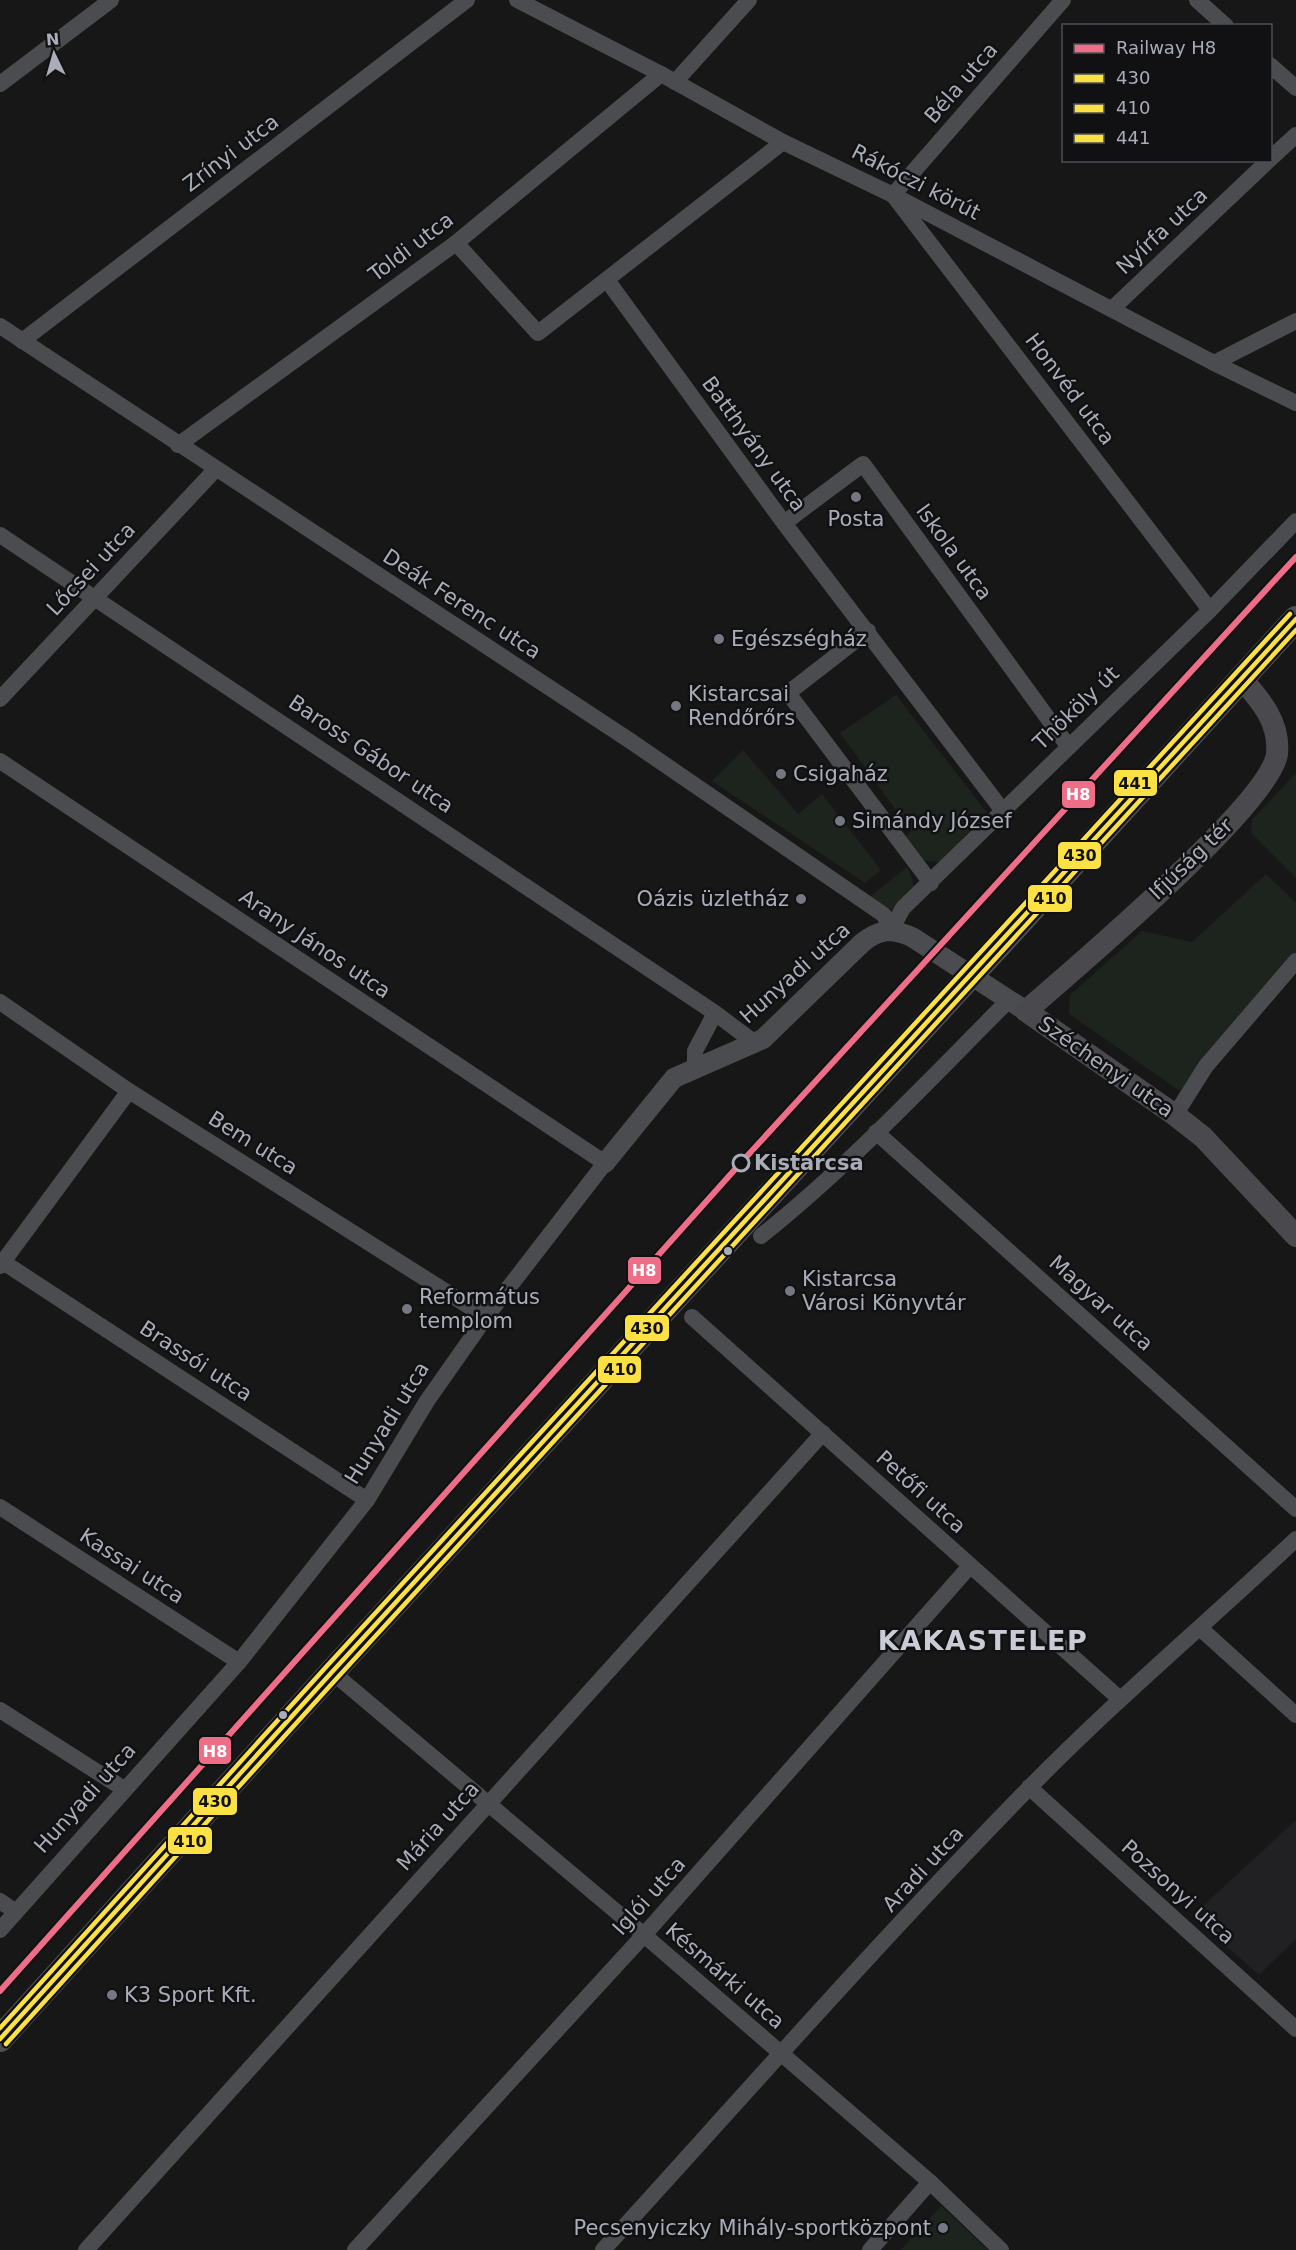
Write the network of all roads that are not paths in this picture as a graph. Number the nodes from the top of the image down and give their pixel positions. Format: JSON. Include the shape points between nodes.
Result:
{"nodes":[{"id":1,"x":111,"y":0,"type":"edge"},
{"id":2,"x":467,"y":0,"type":"edge"},
{"id":3,"x":517,"y":0,"type":"edge"},
{"id":4,"x":749,"y":0,"type":"edge"},
{"id":5,"x":1063,"y":0,"type":"edge"},
{"id":6,"x":1197,"y":0,"type":"edge"},
{"id":7,"x":1224,"y":24,"type":"edge"},
{"id":8,"x":1272,"y":67,"type":"edge"},
{"id":9,"x":668,"y":78,"type":"junction"},
{"id":10,"x":0,"y":84,"type":"edge"},
{"id":11,"x":1296,"y":88,"type":"edge"},
{"id":12,"x":1296,"y":135,"type":"edge"},
{"id":13,"x":783,"y":142,"type":"junction"},
{"id":14,"x":1272,"y":158,"type":"edge"},
{"id":15,"x":1268,"y":162,"type":"edge"},
{"id":16,"x":893,"y":195,"type":"junction"},
{"id":17,"x":456,"y":243,"type":"junction"},
{"id":18,"x":607,"y":280,"type":"junction"},
{"id":19,"x":1112,"y":309,"type":"junction"},
{"id":20,"x":1296,"y":321,"type":"edge"},
{"id":21,"x":0,"y":326,"type":"edge"},
{"id":22,"x":22,"y":341,"type":"junction"},
{"id":23,"x":1214,"y":363,"type":"junction"},
{"id":24,"x":1296,"y":403,"type":"edge"},
{"id":25,"x":178,"y":445,"type":"junction"},
{"id":26,"x":215,"y":470,"type":"junction"},
{"id":27,"x":1296,"y":521,"type":"edge"},
{"id":28,"x":784,"y":523,"type":"junction"},
{"id":29,"x":0,"y":535,"type":"edge"},
{"id":30,"x":96,"y":596,"type":"junction"},
{"id":31,"x":1210,"y":610,"type":"junction"},
{"id":32,"x":1296,"y":619,"type":"edge"},
{"id":33,"x":868,"y":631,"type":"junction"},
{"id":34,"x":1241,"y":678,"type":"junction"},
{"id":35,"x":0,"y":699,"type":"edge"},
{"id":36,"x":1068,"y":746,"type":"junction"},
{"id":37,"x":0,"y":761,"type":"edge"},
{"id":38,"x":1003,"y":811,"type":"junction"},
{"id":39,"x":931,"y":882,"type":"junction"},
{"id":40,"x":891,"y":930,"type":"junction"},
{"id":41,"x":1296,"y":961,"type":"edge"},
{"id":42,"x":0,"y":1002,"type":"edge"},
{"id":43,"x":1018,"y":1006,"type":"junction"},
{"id":44,"x":715,"y":1014,"type":"junction"},
{"id":45,"x":755,"y":1043,"type":"junction"},
{"id":46,"x":695,"y":1067,"type":"junction"},
{"id":47,"x":129,"y":1091,"type":"junction"},
{"id":48,"x":1175,"y":1114,"type":"junction"},
{"id":49,"x":876,"y":1132,"type":"junction"},
{"id":50,"x":605,"y":1163,"type":"junction"},
{"id":51,"x":761,"y":1236,"type":"dead end"},
{"id":52,"x":1296,"y":1236,"type":"edge"},
{"id":53,"x":1,"y":1262,"type":"edge"},
{"id":54,"x":486,"y":1317,"type":"junction"},
{"id":55,"x":693,"y":1317,"type":"dead end"},
{"id":56,"x":824,"y":1433,"type":"junction"},
{"id":57,"x":367,"y":1500,"type":"junction"},
{"id":58,"x":0,"y":1508,"type":"edge"},
{"id":59,"x":1296,"y":1509,"type":"edge"},
{"id":60,"x":1296,"y":1539,"type":"edge"},
{"id":61,"x":970,"y":1566,"type":"junction"},
{"id":62,"x":1201,"y":1629,"type":"junction"},
{"id":63,"x":239,"y":1662,"type":"junction"},
{"id":64,"x":332,"y":1672,"type":"junction"},
{"id":65,"x":1120,"y":1699,"type":"junction"},
{"id":66,"x":0,"y":1710,"type":"edge"},
{"id":67,"x":1296,"y":1715,"type":"edge"},
{"id":68,"x":1029,"y":1787,"type":"junction"},
{"id":69,"x":124,"y":1789,"type":"junction"},
{"id":70,"x":488,"y":1804,"type":"junction"},
{"id":71,"x":0,"y":1901,"type":"edge"},
{"id":72,"x":16,"y":1912,"type":"junction"},
{"id":73,"x":0,"y":1930,"type":"edge"},
{"id":74,"x":644,"y":1935,"type":"junction"},
{"id":75,"x":1296,"y":2030,"type":"edge"},
{"id":76,"x":0,"y":2039,"type":"edge"},
{"id":77,"x":780,"y":2055,"type":"junction"},
{"id":78,"x":930,"y":2182,"type":"junction"},
{"id":79,"x":86,"y":2250,"type":"edge"},
{"id":80,"x":355,"y":2250,"type":"edge"},
{"id":81,"x":603,"y":2250,"type":"edge"},
{"id":82,"x":870,"y":2250,"type":"edge"},
{"id":83,"x":1001,"y":2250,"type":"edge"}],
"edges":[{"from":1,"to":10,"type":"street"},
{"from":2,"to":22,"type":"street","name":"Zrínyi utca"},
{"from":3,"to":9,"type":"street","name":"Rákóczi körút"},
{"from":4,"to":9,"type":"street","name":"Toldi utca"},
{"from":5,"to":16,"type":"street","name":"Béla utca"},
{"from":6,"to":7,"type":"street"},
{"from":8,"to":11,"type":"street"},
{"from":9,"to":13,"type":"street","name":"Rákóczi körút"},
{"from":9,"to":17,"type":"street","name":"Toldi utca"},
{"from":12,"to":14,"type":"street","name":"Nyírfa utca"},
{"from":13,"to":16,"type":"street","name":"Rákóczi körút"},
{"from":13,"to":18,"type":"street"},
{"from":15,"to":19,"type":"street","name":"Nyírfa utca"},
{"from":16,"to":19,"type":"street","name":"Rákóczi körút"},
{"from":16,"to":31,"type":"street","name":"Honvéd utca"},
{"from":17,"to":18,"type":"street","via":[[538,333]]},
{"from":17,"to":25,"type":"street","name":"Toldi utca"},
{"from":18,"to":28,"type":"street","name":"Batthyány utca"},
{"from":19,"to":23,"type":"street","name":"Rákóczi körút"},
{"from":20,"to":23,"type":"street"},
{"from":21,"to":22,"type":"street","name":"Deák Ferenc utca"},
{"from":22,"to":25,"type":"street","name":"Deák Ferenc utca"},
{"from":23,"to":24,"type":"street","name":"Rákóczi körút"},
{"from":25,"to":26,"type":"street","name":"Deák Ferenc utca"},
{"from":26,"to":30,"type":"street","name":"Lőcsei utca"},
{"from":26,"to":40,"type":"street","name":"Deák Ferenc utca","via":[[648,753],[884,915]]},
{"from":27,"to":31,"type":"street","name":"Thököly út"},
{"from":28,"to":33,"type":"street","name":"Batthyány utca"},
{"from":28,"to":36,"type":"street","name":"Iskola utca","via":[[863,464]]},
{"from":29,"to":30,"type":"street","name":"Baross Gábor utca"},
{"from":30,"to":35,"type":"street","name":"Lőcsei utca"},
{"from":30,"to":44,"type":"street","name":"Baross Gábor utca"},
{"from":31,"to":36,"type":"street","name":"Thököly út"},
{"from":32,"to":34,"type":"main road"},
{"from":33,"to":38,"type":"street","name":"Batthyány utca"},
{"from":33,"to":39,"type":"street","via":[[788,693]]},
{"from":34,"to":43,"type":"main road","name":"Ifjúság tér","via":[[1263,702],[1276,733],[1275,761],[1262,786],[1228,827]]},
{"from":34,"to":64,"type":"main road","bridge":true},
{"from":36,"to":38,"type":"street","name":"Thököly út"},
{"from":37,"to":50,"type":"street","name":"Arany János utca"},
{"from":38,"to":39,"type":"street","name":"Thököly út"},
{"from":39,"to":40,"type":"street","name":"Thököly út","via":[[903,908]]},
{"from":40,"to":43,"type":"street","name":"Széchenyi utca","via":[[912,937]]},
{"from":40,"to":45,"type":"street","name":"Hunyadi utca","via":[[862,943]]},
{"from":41,"to":48,"type":"street","via":[[1206,1066]]},
{"from":42,"to":47,"type":"street","name":"Bem utca"},
{"from":43,"to":48,"type":"main road","name":"Széchenyi utca"},
{"from":43,"to":49,"type":"street"},
{"from":44,"to":45,"type":"street","name":"Baross Gábor utca"},
{"from":44,"to":46,"type":"street","via":[[695,1051]]},
{"from":45,"to":46,"type":"street","name":"Hunyadi utca"},
{"from":46,"to":50,"type":"street","name":"Hunyadi utca","via":[[674,1078]]},
{"from":47,"to":53,"type":"street"},
{"from":47,"to":54,"type":"street","name":"Bem utca"},
{"from":48,"to":52,"type":"main road","name":"Széchenyi utca","via":[[1232,1166]]},
{"from":49,"to":51,"type":"street"},
{"from":49,"to":59,"type":"street","name":"Magyar utca"},
{"from":50,"to":54,"type":"street","name":"Hunyadi utca"},
{"from":53,"to":57,"type":"street","name":"Brassói utca"},
{"from":54,"to":57,"type":"street","name":"Hunyadi utca","via":[[427,1401]]},
{"from":55,"to":56,"type":"street","name":"Petőfi utca"},
{"from":56,"to":61,"type":"street","name":"Petőfi utca"},
{"from":56,"to":70,"type":"street","name":"Mária utca"},
{"from":57,"to":63,"type":"street","name":"Hunyadi utca"},
{"from":58,"to":63,"type":"street","name":"Kassai utca"},
{"from":60,"to":62,"type":"street","name":"Aradi utca"},
{"from":61,"to":65,"type":"street","name":"Petőfi utca"},
{"from":61,"to":74,"type":"street","name":"Iglói utca"},
{"from":62,"to":65,"type":"street","name":"Aradi utca"},
{"from":62,"to":67,"type":"street"},
{"from":63,"to":69,"type":"street","name":"Hunyadi utca"},
{"from":64,"to":70,"type":"street","name":"Késmárki utca"},
{"from":64,"to":76,"type":"main road"},
{"from":65,"to":68,"type":"street","name":"Aradi utca"},
{"from":66,"to":69,"type":"street"},
{"from":68,"to":75,"type":"street","name":"Pozsonyi utca"},
{"from":68,"to":77,"type":"street","name":"Aradi utca"},
{"from":69,"to":72,"type":"street","name":"Hunyadi utca"},
{"from":70,"to":74,"type":"street","name":"Késmárki utca"},
{"from":70,"to":79,"type":"street","name":"Mária utca"},
{"from":71,"to":72,"type":"street"},
{"from":72,"to":73,"type":"street","name":"Hunyadi utca"},
{"from":74,"to":77,"type":"street","name":"Késmárki utca"},
{"from":74,"to":80,"type":"street","name":"Iglói utca"},
{"from":77,"to":78,"type":"street","name":"Késmárki utca"},
{"from":77,"to":81,"type":"street","name":"Aradi utca"},
{"from":78,"to":82,"type":"street"},
{"from":78,"to":83,"type":"street","name":"Késmárki utca"}]}
